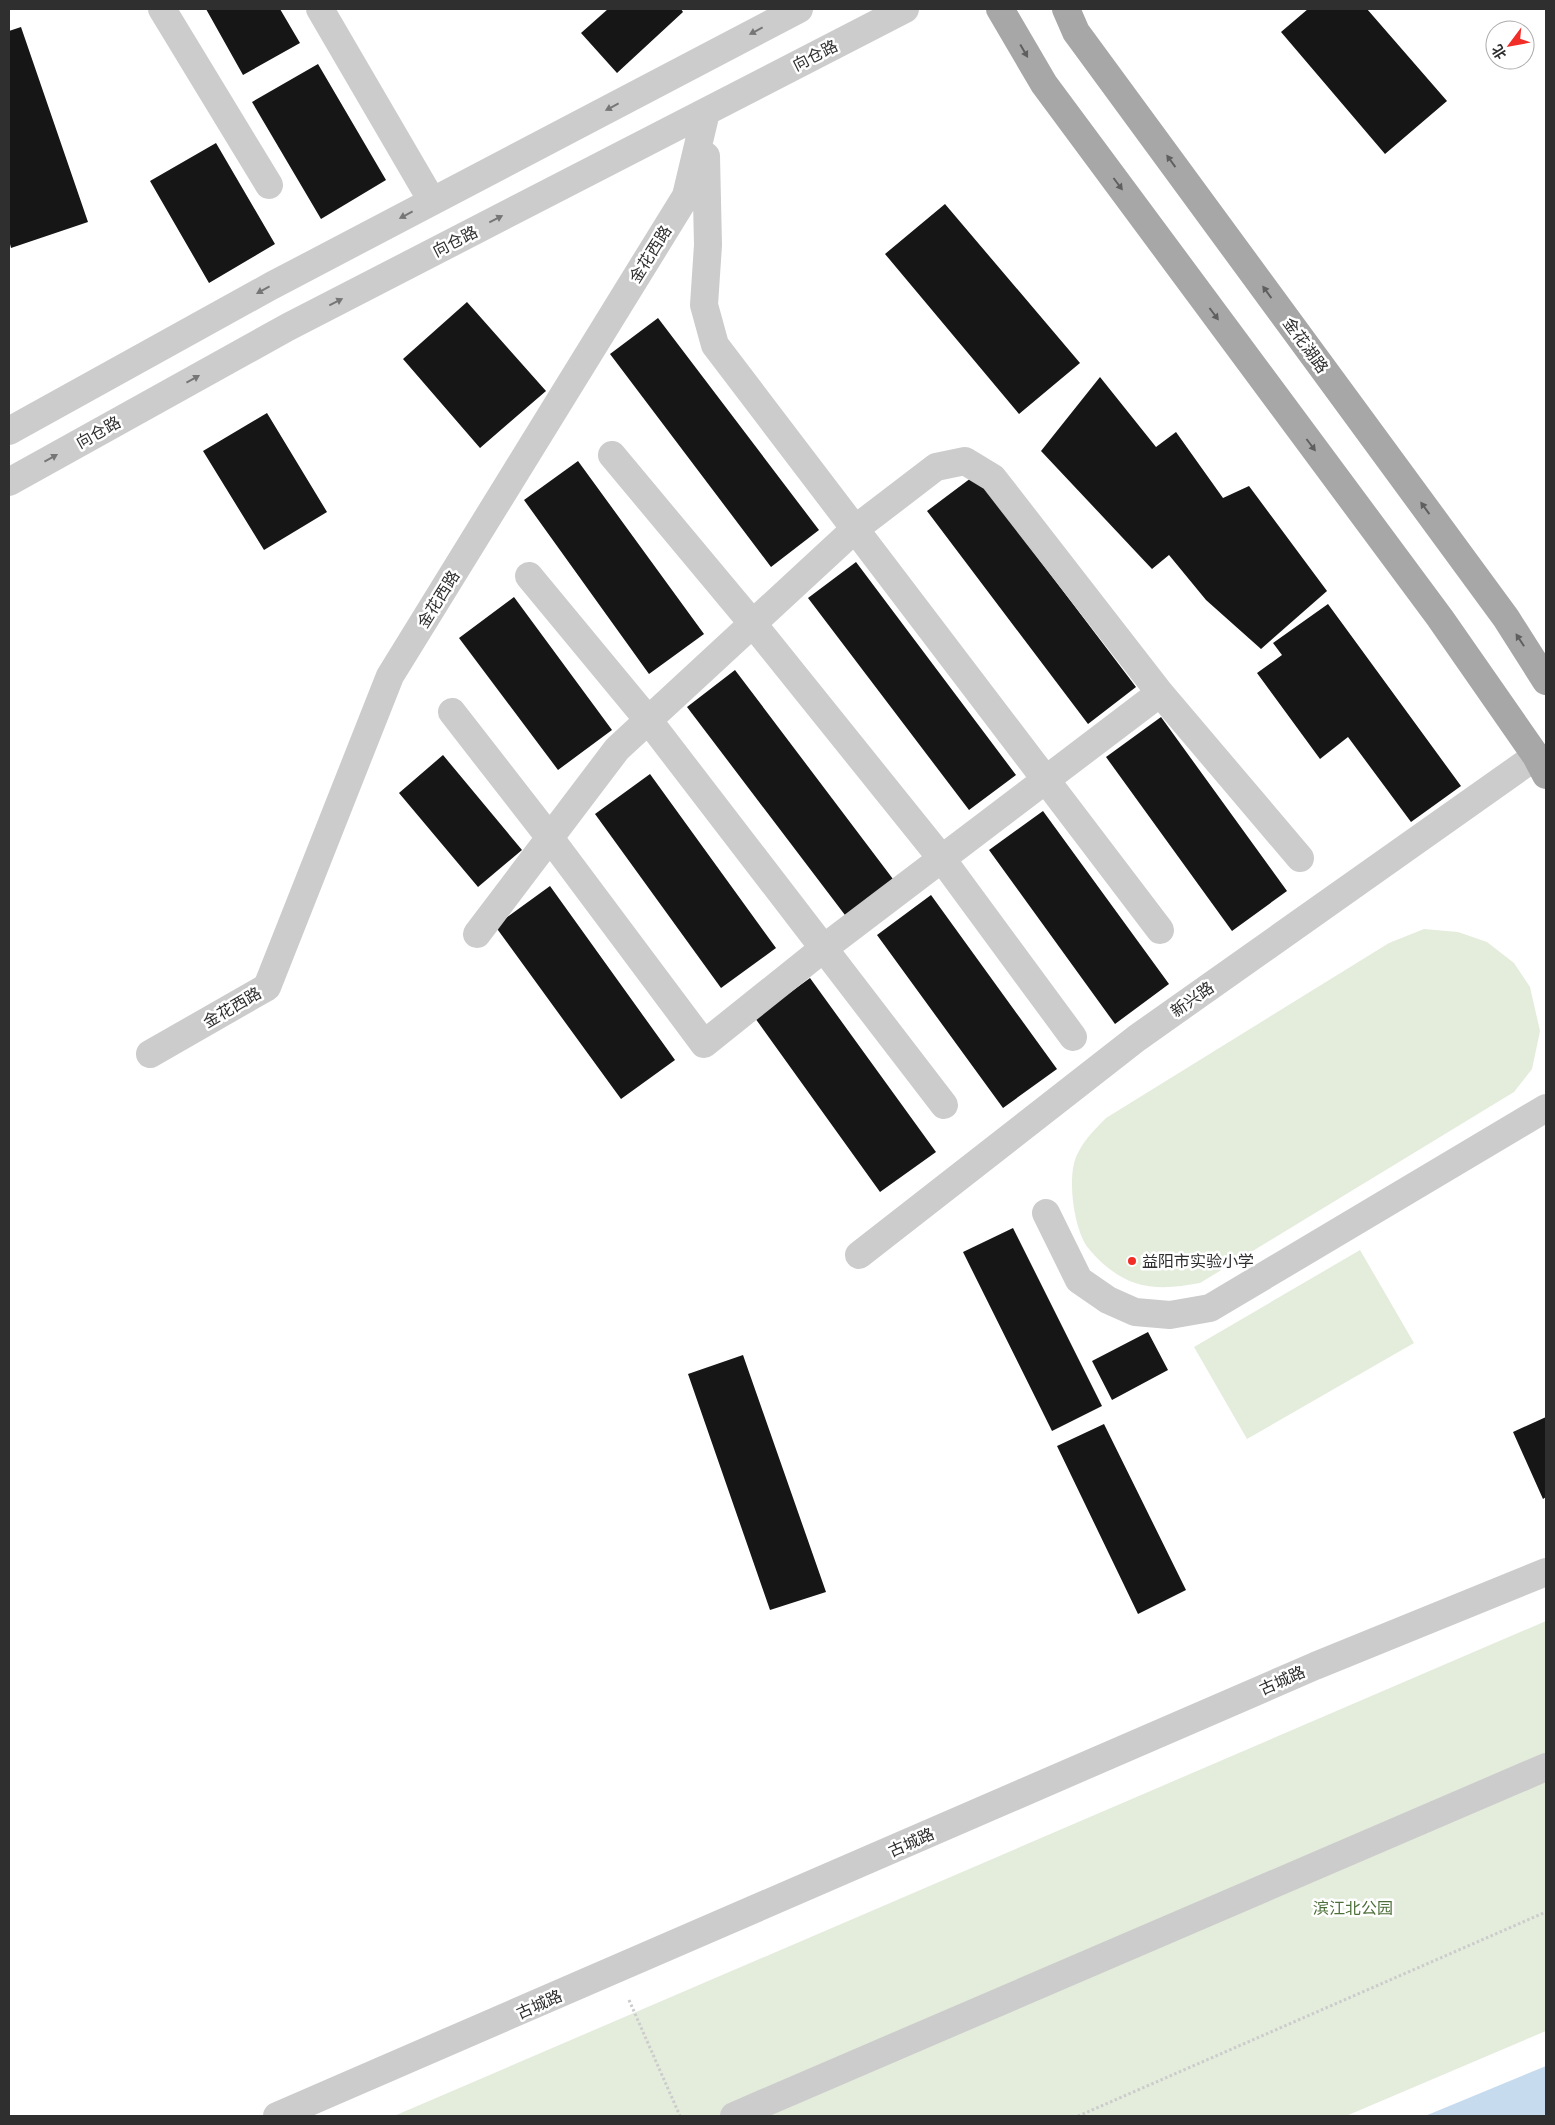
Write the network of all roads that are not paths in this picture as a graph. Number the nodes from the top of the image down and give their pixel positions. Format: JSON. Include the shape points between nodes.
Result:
{"nodes":[{"id":1,"x":162,"y":9,"type":"edge"},
{"id":2,"x":320,"y":9,"type":"edge"},
{"id":3,"x":800,"y":9,"type":"edge"},
{"id":4,"x":905,"y":9,"type":"edge"},
{"id":5,"x":1000,"y":9,"type":"edge"},
{"id":6,"x":1066,"y":9,"type":"edge"},
{"id":7,"x":706,"y":112,"type":"junction"},
{"id":8,"x":269,"y":185,"type":"dead end"},
{"id":9,"x":432,"y":201,"type":"junction"},
{"id":10,"x":9,"y":431,"type":"edge"},
{"id":11,"x":612,"y":455,"type":"dead end"},
{"id":12,"x":9,"y":482,"type":"edge"},
{"id":13,"x":855,"y":529,"type":"junction"},
{"id":14,"x":529,"y":576,"type":"dead end"},
{"id":15,"x":754,"y":624,"type":"junction"},
{"id":16,"x":1546,"y":681,"type":"edge"},
{"id":17,"x":1160,"y":693,"type":"junction"},
{"id":18,"x":452,"y":712,"type":"dead end"},
{"id":19,"x":648,"y":721,"type":"junction"},
{"id":20,"x":1541,"y":766,"type":"edge"},
{"id":21,"x":1047,"y":781,"type":"junction"},
{"id":22,"x":550,"y":838,"type":"junction"},
{"id":23,"x":1300,"y":858,"type":"dead end"},
{"id":24,"x":942,"y":859,"type":"junction"},
{"id":25,"x":1160,"y":930,"type":"dead end"},
{"id":26,"x":477,"y":934,"type":"dead end"},
{"id":27,"x":824,"y":948,"type":"junction"},
{"id":28,"x":1073,"y":1038,"type":"dead end"},
{"id":29,"x":150,"y":1054,"type":"dead end"},
{"id":30,"x":944,"y":1105,"type":"dead end"},
{"id":31,"x":1546,"y":1108,"type":"edge"},
{"id":32,"x":1046,"y":1214,"type":"dead end"},
{"id":33,"x":859,"y":1255,"type":"dead end"},
{"id":34,"x":1546,"y":1572,"type":"edge"},
{"id":35,"x":1546,"y":1767,"type":"edge"},
{"id":36,"x":277,"y":2116,"type":"edge"},
{"id":37,"x":734,"y":2116,"type":"edge"}],
"edges":[{"from":1,"to":8,"type":"street"},
{"from":2,"to":9,"type":"street"},
{"from":3,"to":9,"type":"street","one_way":true},
{"from":4,"to":7,"type":"street","name":"向仓路"},
{"from":5,"to":20,"type":"main road","one_way":true,"via":[[1044,84],[1440,618]]},
{"from":16,"to":6,"type":"main road","name":"金花湖路","one_way":true,"via":[[1506,618],[1076,32]]},
{"from":12,"to":7,"type":"street","name":"向仓路","one_way":true,"via":[[288,327]]},
{"from":7,"to":13,"type":"street","via":[[708,245],[704,305],[715,345]]},
{"from":7,"to":29,"type":"street","name":"金花西路","via":[[686,196],[390,676],[267,987]]},
{"from":9,"to":10,"type":"street","one_way":true},
{"from":11,"to":15,"type":"street"},
{"from":13,"to":15,"type":"street"},
{"from":13,"to":17,"type":"street","via":[[936,467],[966,460],[993,478]]},
{"from":13,"to":21,"type":"street"},
{"from":14,"to":19,"type":"street"},
{"from":15,"to":19,"type":"street"},
{"from":15,"to":24,"type":"street"},
{"from":17,"to":21,"type":"street"},
{"from":17,"to":23,"type":"street"},
{"from":18,"to":22,"type":"street"},
{"from":19,"to":22,"type":"street","via":[[617,750]]},
{"from":19,"to":27,"type":"street"},
{"from":20,"to":33,"type":"street","name":"新兴路","via":[[1137,1038]]},
{"from":21,"to":24,"type":"street"},
{"from":21,"to":25,"type":"street"},
{"from":22,"to":26,"type":"street"},
{"from":22,"to":27,"type":"street","via":[[704,1044]]},
{"from":24,"to":27,"type":"street"},
{"from":24,"to":28,"type":"street"},
{"from":27,"to":30,"type":"street"},
{"from":31,"to":32,"type":"street","via":[[1210,1308],[1170,1314],[1135,1312],[1108,1300],[1079,1280]]},
{"from":34,"to":36,"type":"street","name":"古城路","via":[[1306,1670]]},
{"from":35,"to":37,"type":"street"}]}
